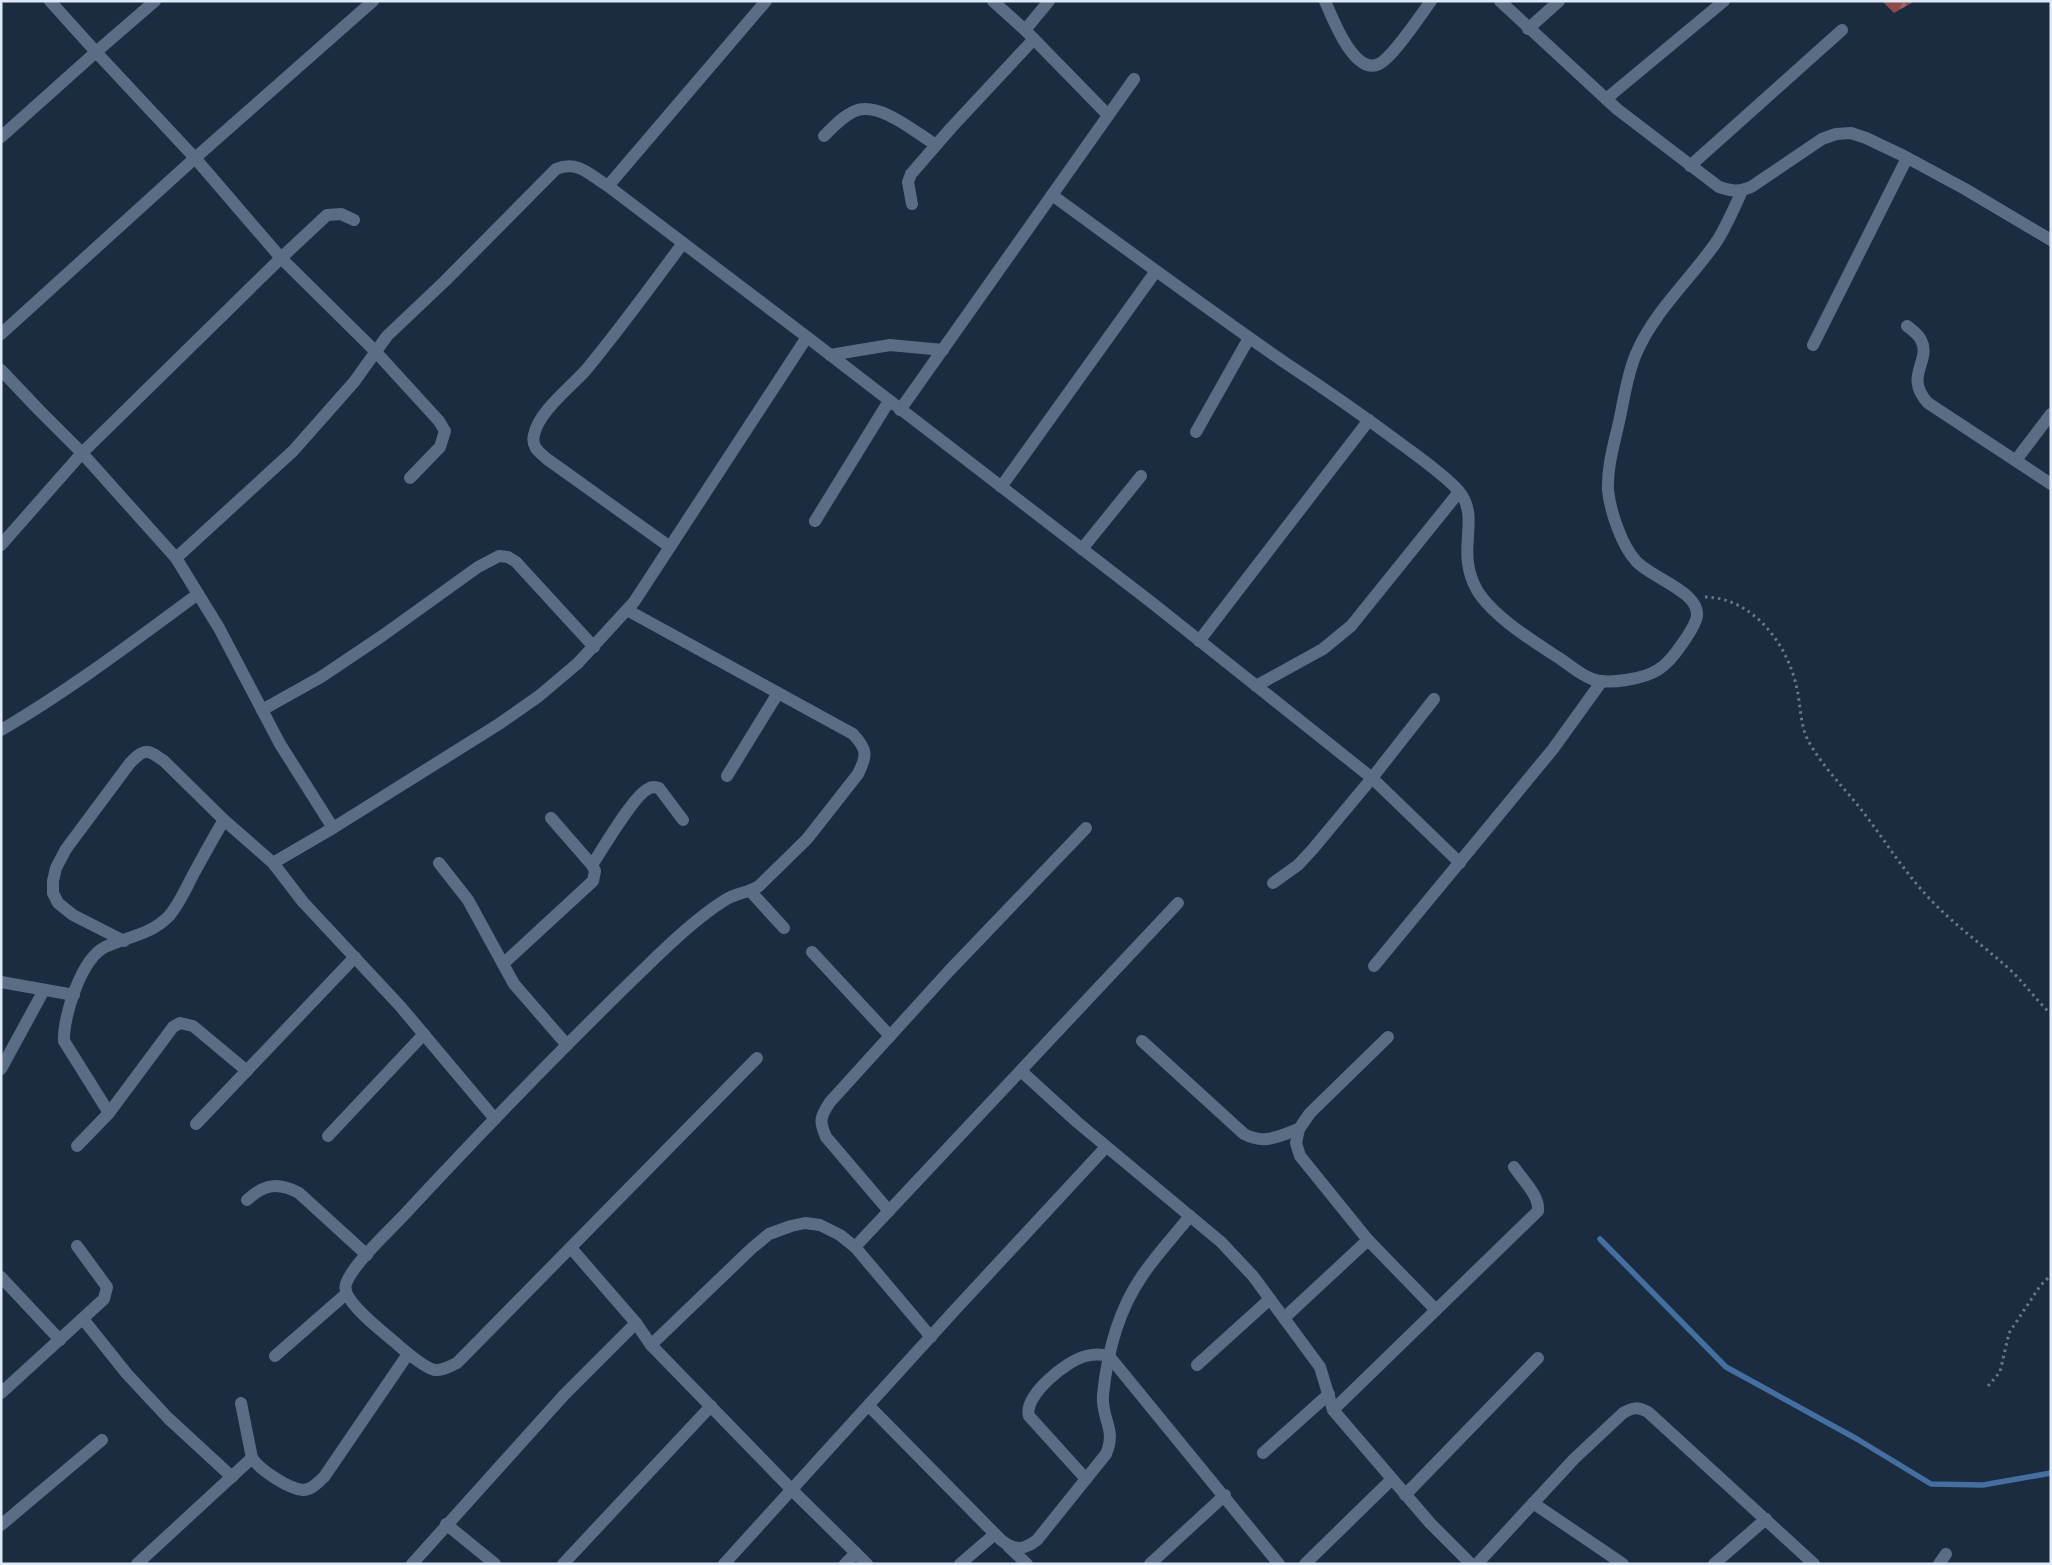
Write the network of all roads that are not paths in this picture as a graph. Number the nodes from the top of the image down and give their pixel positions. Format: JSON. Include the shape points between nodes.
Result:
{"nodes":[{"id":1,"x":50,"y":1,"type":"edge"},
{"id":2,"x":155,"y":1,"type":"edge"},
{"id":3,"x":373,"y":1,"type":"edge"},
{"id":4,"x":766,"y":1,"type":"edge"},
{"id":5,"x":992,"y":1,"type":"edge"},
{"id":6,"x":1049,"y":1,"type":"edge"},
{"id":7,"x":1325,"y":1,"type":"edge"},
{"id":8,"x":1431,"y":1,"type":"edge"},
{"id":9,"x":1500,"y":1,"type":"edge"},
{"id":10,"x":1559,"y":1,"type":"edge"},
{"id":11,"x":1724,"y":1,"type":"edge"},
{"id":12,"x":1528,"y":29,"type":"junction"},
{"id":13,"x":1025,"y":30,"type":"junction"},
{"id":14,"x":1842,"y":30,"type":"dead end"},
{"id":15,"x":1034,"y":39,"type":"junction"},
{"id":16,"x":96,"y":52,"type":"junction"},
{"id":17,"x":1134,"y":79,"type":"dead end"},
{"id":18,"x":1606,"y":99,"type":"junction"},
{"id":19,"x":1108,"y":115,"type":"junction"},
{"id":20,"x":824,"y":136,"type":"dead end"},
{"id":21,"x":1,"y":137,"type":"edge"},
{"id":22,"x":936,"y":145,"type":"junction"},
{"id":23,"x":195,"y":158,"type":"junction"},
{"id":24,"x":1907,"y":158,"type":"junction"},
{"id":25,"x":1690,"y":166,"type":"junction"},
{"id":26,"x":608,"y":186,"type":"junction"},
{"id":27,"x":1742,"y":191,"type":"junction"},
{"id":28,"x":1052,"y":195,"type":"junction"},
{"id":29,"x":912,"y":204,"type":"dead end"},
{"id":30,"x":354,"y":220,"type":"dead end"},
{"id":31,"x":2051,"y":240,"type":"edge"},
{"id":32,"x":683,"y":243,"type":"junction"},
{"id":33,"x":281,"y":258,"type":"junction"},
{"id":34,"x":1156,"y":271,"type":"junction"},
{"id":35,"x":1907,"y":326,"type":"dead end"},
{"id":36,"x":1,"y":334,"type":"edge"},
{"id":37,"x":806,"y":337,"type":"junction"},
{"id":38,"x":1249,"y":338,"type":"junction"},
{"id":39,"x":1813,"y":345,"type":"dead end"},
{"id":40,"x":943,"y":350,"type":"junction"},
{"id":41,"x":375,"y":351,"type":"junction"},
{"id":42,"x":830,"y":355,"type":"junction"},
{"id":43,"x":3,"y":374,"type":"edge"},
{"id":44,"x":889,"y":401,"type":"junction"},
{"id":45,"x":900,"y":410,"type":"junction"},
{"id":46,"x":2051,"y":414,"type":"edge"},
{"id":47,"x":1369,"y":420,"type":"junction"},
{"id":48,"x":1196,"y":432,"type":"dead end"},
{"id":49,"x":82,"y":452,"type":"junction"},
{"id":50,"x":2016,"y":460,"type":"junction"},
{"id":51,"x":1140,"y":476,"type":"dead end"},
{"id":52,"x":410,"y":478,"type":"dead end"},
{"id":53,"x":2051,"y":484,"type":"edge"},
{"id":54,"x":1001,"y":487,"type":"junction"},
{"id":55,"x":1459,"y":492,"type":"junction"},
{"id":56,"x":815,"y":521,"type":"dead end"},
{"id":57,"x":1,"y":545,"type":"edge"},
{"id":58,"x":670,"y":547,"type":"junction"},
{"id":59,"x":1082,"y":550,"type":"junction"},
{"id":60,"x":176,"y":558,"type":"junction"},
{"id":61,"x":198,"y":594,"type":"junction"},
{"id":62,"x":630,"y":606,"type":"junction"},
{"id":63,"x":1200,"y":641,"type":"junction"},
{"id":64,"x":594,"y":647,"type":"junction"},
{"id":65,"x":1602,"y":681,"type":"junction"},
{"id":66,"x":1256,"y":686,"type":"junction"},
{"id":67,"x":778,"y":693,"type":"junction"},
{"id":68,"x":1434,"y":699,"type":"dead end"},
{"id":69,"x":262,"y":710,"type":"junction"},
{"id":70,"x":1,"y":730,"type":"edge"},
{"id":71,"x":727,"y":776,"type":"dead end"},
{"id":72,"x":1372,"y":778,"type":"junction"},
{"id":73,"x":551,"y":818,"type":"dead end"},
{"id":74,"x":224,"y":820,"type":"junction"},
{"id":75,"x":683,"y":820,"type":"dead end"},
{"id":76,"x":333,"y":828,"type":"junction"},
{"id":77,"x":1086,"y":828,"type":"dead end"},
{"id":78,"x":273,"y":863,"type":"junction"},
{"id":79,"x":439,"y":863,"type":"dead end"},
{"id":80,"x":1460,"y":863,"type":"junction"},
{"id":81,"x":592,"y":865,"type":"junction"},
{"id":82,"x":1273,"y":883,"type":"dead end"},
{"id":83,"x":750,"y":892,"type":"junction"},
{"id":84,"x":1178,"y":903,"type":"dead end"},
{"id":85,"x":784,"y":928,"type":"dead end"},
{"id":86,"x":124,"y":941,"type":"junction"},
{"id":87,"x":812,"y":952,"type":"dead end"},
{"id":88,"x":355,"y":957,"type":"junction"},
{"id":89,"x":503,"y":964,"type":"junction"},
{"id":90,"x":1374,"y":966,"type":"dead end"},
{"id":91,"x":1,"y":982,"type":"edge"},
{"id":92,"x":44,"y":990,"type":"junction"},
{"id":93,"x":74,"y":994,"type":"junction"},
{"id":94,"x":424,"y":1034,"type":"junction"},
{"id":95,"x":890,"y":1036,"type":"junction"},
{"id":96,"x":1388,"y":1037,"type":"dead end"},
{"id":97,"x":1142,"y":1041,"type":"dead end"},
{"id":98,"x":567,"y":1045,"type":"junction"},
{"id":99,"x":757,"y":1058,"type":"dead end"},
{"id":100,"x":1,"y":1069,"type":"edge"},
{"id":101,"x":247,"y":1071,"type":"junction"},
{"id":102,"x":1021,"y":1071,"type":"junction"},
{"id":103,"x":109,"y":1113,"type":"junction"},
{"id":104,"x":496,"y":1119,"type":"junction"},
{"id":105,"x":196,"y":1124,"type":"dead end"},
{"id":106,"x":1299,"y":1129,"type":"junction"},
{"id":107,"x":328,"y":1136,"type":"dead end"},
{"id":108,"x":77,"y":1146,"type":"dead end"},
{"id":109,"x":1106,"y":1147,"type":"junction"},
{"id":110,"x":1514,"y":1167,"type":"dead end"},
{"id":111,"x":247,"y":1200,"type":"dead end"},
{"id":112,"x":889,"y":1211,"type":"junction"},
{"id":113,"x":1190,"y":1216,"type":"junction"},
{"id":114,"x":1368,"y":1240,"type":"junction"},
{"id":115,"x":77,"y":1246,"type":"dead end"},
{"id":116,"x":855,"y":1246,"type":"junction"},
{"id":117,"x":571,"y":1248,"type":"junction"},
{"id":118,"x":368,"y":1254,"type":"junction"},
{"id":119,"x":1,"y":1277,"type":"edge"},
{"id":120,"x":346,"y":1294,"type":"junction"},
{"id":121,"x":1270,"y":1300,"type":"junction"},
{"id":122,"x":1436,"y":1310,"type":"junction"},
{"id":123,"x":1284,"y":1318,"type":"junction"},
{"id":124,"x":83,"y":1319,"type":"junction"},
{"id":125,"x":636,"y":1323,"type":"junction"},
{"id":126,"x":931,"y":1337,"type":"junction"},
{"id":127,"x":60,"y":1340,"type":"junction"},
{"id":128,"x":651,"y":1345,"type":"junction"},
{"id":129,"x":408,"y":1354,"type":"junction"},
{"id":130,"x":275,"y":1356,"type":"dead end"},
{"id":131,"x":1109,"y":1356,"type":"junction"},
{"id":132,"x":1538,"y":1358,"type":"dead end"},
{"id":133,"x":1197,"y":1365,"type":"dead end"},
{"id":134,"x":1,"y":1394,"type":"edge"},
{"id":135,"x":1329,"y":1394,"type":"junction"},
{"id":136,"x":241,"y":1403,"type":"dead end"},
{"id":137,"x":711,"y":1406,"type":"junction"},
{"id":138,"x":869,"y":1406,"type":"junction"},
{"id":139,"x":1333,"y":1410,"type":"junction"},
{"id":140,"x":102,"y":1440,"type":"dead end"},
{"id":141,"x":1263,"y":1453,"type":"dead end"},
{"id":142,"x":252,"y":1458,"type":"junction"},
{"id":143,"x":232,"y":1477,"type":"junction"},
{"id":144,"x":1086,"y":1479,"type":"junction"},
{"id":145,"x":1392,"y":1479,"type":"junction"},
{"id":146,"x":792,"y":1490,"type":"junction"},
{"id":147,"x":1225,"y":1495,"type":"junction"},
{"id":148,"x":1405,"y":1495,"type":"junction"},
{"id":149,"x":1533,"y":1503,"type":"junction"},
{"id":150,"x":1766,"y":1519,"type":"junction"},
{"id":151,"x":446,"y":1524,"type":"junction"},
{"id":152,"x":1,"y":1525,"type":"edge"},
{"id":153,"x":995,"y":1534,"type":"junction"},
{"id":154,"x":1009,"y":1547,"type":"junction"},
{"id":155,"x":856,"y":1553,"type":"junction"},
{"id":156,"x":137,"y":1564,"type":"edge"},
{"id":157,"x":412,"y":1564,"type":"edge"},
{"id":158,"x":496,"y":1564,"type":"edge"},
{"id":159,"x":564,"y":1564,"type":"edge"},
{"id":160,"x":724,"y":1564,"type":"edge"},
{"id":161,"x":845,"y":1564,"type":"edge"},
{"id":162,"x":867,"y":1564,"type":"edge"},
{"id":163,"x":960,"y":1564,"type":"edge"},
{"id":164,"x":1027,"y":1564,"type":"edge"},
{"id":165,"x":1150,"y":1564,"type":"edge"},
{"id":166,"x":1279,"y":1564,"type":"edge"},
{"id":167,"x":1305,"y":1564,"type":"edge"},
{"id":168,"x":1471,"y":1564,"type":"edge"},
{"id":169,"x":1478,"y":1564,"type":"edge"},
{"id":170,"x":1623,"y":1564,"type":"edge"},
{"id":171,"x":1714,"y":1564,"type":"edge"},
{"id":172,"x":1814,"y":1564,"type":"edge"}],
"edges":[{"from":1,"to":16,"type":"street"},
{"from":2,"to":16,"type":"street"},
{"from":3,"to":23,"type":"street"},
{"from":4,"to":26,"type":"street"},
{"from":5,"to":13,"type":"street"},
{"from":6,"to":13,"type":"street"},
{"from":7,"to":8,"type":"street","via":[[1353,55],[1370,65],[1378,64],[1389,55]]},
{"from":9,"to":12,"type":"street"},
{"from":10,"to":12,"type":"street"},
{"from":11,"to":18,"type":"street"},
{"from":12,"to":18,"type":"street"},
{"from":13,"to":15,"type":"street"},
{"from":14,"to":25,"type":"street"},
{"from":15,"to":19,"type":"street"},
{"from":15,"to":22,"type":"street"},
{"from":16,"to":21,"type":"street"},
{"from":16,"to":23,"type":"street"},
{"from":17,"to":19,"type":"street"},
{"from":18,"to":25,"type":"street"},
{"from":19,"to":28,"type":"street"},
{"from":20,"to":22,"type":"street","via":[[855,111],[875,110]]},
{"from":22,"to":29,"type":"street","via":[[911,174],[908,182]]},
{"from":23,"to":33,"type":"street"},
{"from":23,"to":36,"type":"street"},
{"from":24,"to":27,"type":"street","via":[[1866,138],[1851,133],[1836,134],[1808,147]]},
{"from":24,"to":31,"type":"street"},
{"from":24,"to":39,"type":"street"},
{"from":25,"to":27,"type":"street","via":[[1719,187]]},
{"from":26,"to":32,"type":"street"},
{"from":26,"to":41,"type":"street","via":[[574,165],[556,169]]},
{"from":27,"to":65,"type":"street","via":[[1716,242],[1661,313],[1636,353],[1610,462],[1608,488],[1611,510],[1626,546],[1635,560],[1653,576],[1684,592],[1693,601],[1697,608],[1696,619],[1674,656],[1662,669],[1647,676]]},
{"from":28,"to":34,"type":"street"},
{"from":28,"to":40,"type":"street"},
{"from":30,"to":33,"type":"street","via":[[340,214],[327,215]]},
{"from":32,"to":37,"type":"street"},
{"from":32,"to":58,"type":"street","via":[[585,371],[550,408],[534,433],[533,443],[547,459]]},
{"from":33,"to":41,"type":"street"},
{"from":33,"to":49,"type":"street"},
{"from":34,"to":38,"type":"street"},
{"from":34,"to":54,"type":"street"},
{"from":35,"to":50,"type":"street","via":[[1922,341],[1917,377],[1923,397]]},
{"from":37,"to":42,"type":"street"},
{"from":37,"to":58,"type":"street"},
{"from":38,"to":47,"type":"street"},
{"from":38,"to":48,"type":"street"},
{"from":40,"to":42,"type":"street","via":[[890,345]]},
{"from":40,"to":45,"type":"street"},
{"from":41,"to":52,"type":"street","via":[[439,421],[444,431],[440,447]]},
{"from":41,"to":60,"type":"street","via":[[354,382],[293,451]]},
{"from":42,"to":44,"type":"street"},
{"from":43,"to":49,"type":"street"},
{"from":44,"to":45,"type":"street"},
{"from":44,"to":56,"type":"street"},
{"from":45,"to":54,"type":"street"},
{"from":46,"to":50,"type":"street"},
{"from":47,"to":55,"type":"street","via":[[1441,474]]},
{"from":47,"to":63,"type":"street"},
{"from":49,"to":57,"type":"street"},
{"from":49,"to":60,"type":"street"},
{"from":50,"to":53,"type":"street"},
{"from":51,"to":59,"type":"street"},
{"from":54,"to":59,"type":"street"},
{"from":55,"to":65,"type":"street","via":[[1468,504],[1470,514],[1468,565],[1475,588],[1490,606],[1527,636],[1588,678]]},
{"from":55,"to":66,"type":"street","via":[[1351,626],[1323,649]]},
{"from":58,"to":62,"type":"street"},
{"from":59,"to":63,"type":"street"},
{"from":60,"to":61,"type":"street"},
{"from":61,"to":69,"type":"street"},
{"from":61,"to":70,"type":"street","via":[[94,670]]},
{"from":62,"to":64,"type":"street"},
{"from":62,"to":67,"type":"street"},
{"from":63,"to":66,"type":"street"},
{"from":64,"to":69,"type":"street","via":[[516,562],[498,556],[321,677]]},
{"from":64,"to":76,"type":"street","via":[[539,696]]},
{"from":65,"to":80,"type":"street","via":[[1553,749]]},
{"from":66,"to":72,"type":"street"},
{"from":67,"to":71,"type":"street"},
{"from":67,"to":83,"type":"street","via":[[853,734],[862,743],[864,763],[807,839]]},
{"from":68,"to":72,"type":"street"},
{"from":69,"to":76,"type":"street"},
{"from":72,"to":80,"type":"street"},
{"from":72,"to":82,"type":"street","via":[[1298,865]]},
{"from":73,"to":81,"type":"street"},
{"from":74,"to":78,"type":"street"},
{"from":74,"to":86,"type":"street","via":[[168,916],[142,935]]},
{"from":74,"to":86,"type":"street","via":[[153,753],[141,752],[130,763],[66,849],[53,881],[53,893],[58,903],[73,915]]},
{"from":75,"to":81,"type":"street","via":[[659,788],[647,789],[611,834]]},
{"from":76,"to":78,"type":"street"},
{"from":77,"to":95,"type":"street"},
{"from":78,"to":88,"type":"street","via":[[303,902]]},
{"from":79,"to":89,"type":"street","via":[[468,900]]},
{"from":80,"to":90,"type":"street"},
{"from":81,"to":89,"type":"street","via":[[595,876],[590,886]]},
{"from":83,"to":85,"type":"street"},
{"from":83,"to":98,"type":"street","via":[[734,896],[706,913],[661,952]]},
{"from":84,"to":102,"type":"street"},
{"from":86,"to":93,"type":"street","via":[[98,951],[87,964]]},
{"from":87,"to":95,"type":"street"},
{"from":88,"to":94,"type":"street"},
{"from":88,"to":101,"type":"street"},
{"from":89,"to":98,"type":"street","via":[[514,984]]},
{"from":91,"to":92,"type":"street"},
{"from":92,"to":93,"type":"street"},
{"from":92,"to":100,"type":"street"},
{"from":93,"to":103,"type":"street","via":[[63,1031],[64,1042]]},
{"from":94,"to":104,"type":"street"},
{"from":94,"to":107,"type":"street"},
{"from":95,"to":112,"type":"street","via":[[830,1102],[822,1114],[821,1126],[826,1137]]},
{"from":96,"to":106,"type":"street","via":[[1310,1113]]},
{"from":97,"to":106,"type":"street","via":[[1244,1134],[1266,1140]]},
{"from":98,"to":104,"type":"street"},
{"from":99,"to":117,"type":"street"},
{"from":101,"to":103,"type":"street","via":[[197,1029],[180,1023],[172,1027]]},
{"from":101,"to":105,"type":"street"},
{"from":102,"to":109,"type":"street"},
{"from":102,"to":112,"type":"street"},
{"from":103,"to":108,"type":"street"},
{"from":104,"to":118,"type":"street"},
{"from":106,"to":114,"type":"street","via":[[1296,1143],[1300,1156]]},
{"from":109,"to":113,"type":"street"},
{"from":109,"to":126,"type":"street"},
{"from":110,"to":122,"type":"street","via":[[1533,1194],[1538,1211]]},
{"from":111,"to":118,"type":"street","via":[[258,1190],[286,1186],[299,1193]]},
{"from":112,"to":116,"type":"street"},
{"from":113,"to":121,"type":"street","via":[[1221,1242],[1253,1276]]},
{"from":113,"to":131,"type":"street","via":[[1142,1276],[1128,1299]]},
{"from":114,"to":122,"type":"street"},
{"from":114,"to":123,"type":"street"},
{"from":115,"to":124,"type":"street","via":[[107,1286],[104,1299]]},
{"from":116,"to":126,"type":"street"},
{"from":116,"to":128,"type":"street","via":[[840,1234],[805,1223],[769,1234]]},
{"from":117,"to":125,"type":"street"},
{"from":117,"to":129,"type":"street","via":[[457,1363],[434,1370]]},
{"from":118,"to":120,"type":"street","via":[[345,1284]]},
{"from":119,"to":127,"type":"street"},
{"from":120,"to":129,"type":"street"},
{"from":120,"to":130,"type":"street"},
{"from":121,"to":123,"type":"street"},
{"from":121,"to":133,"type":"street"},
{"from":122,"to":139,"type":"street"},
{"from":123,"to":135,"type":"street","via":[[1320,1367]]},
{"from":124,"to":127,"type":"street"},
{"from":124,"to":143,"type":"street","via":[[168,1418]]},
{"from":125,"to":128,"type":"street"},
{"from":125,"to":151,"type":"street","via":[[564,1395]]},
{"from":126,"to":138,"type":"street"},
{"from":127,"to":134,"type":"street"},
{"from":128,"to":137,"type":"street"},
{"from":129,"to":142,"type":"street","via":[[324,1477],[312,1487],[303,1490],[295,1487],[265,1472]]},
{"from":131,"to":144,"type":"street","via":[[1103,1396],[1112,1438],[1106,1454]]},
{"from":131,"to":144,"type":"street","via":[[1084,1356],[1056,1372],[1034,1395],[1027,1411]]},
{"from":131,"to":147,"type":"street"},
{"from":132,"to":148,"type":"street"},
{"from":135,"to":139,"type":"street"},
{"from":135,"to":141,"type":"street"},
{"from":136,"to":142,"type":"street"},
{"from":137,"to":146,"type":"street"},
{"from":137,"to":159,"type":"street"},
{"from":138,"to":146,"type":"street"},
{"from":138,"to":153,"type":"street"},
{"from":139,"to":145,"type":"street"},
{"from":140,"to":152,"type":"street"},
{"from":142,"to":143,"type":"street"},
{"from":143,"to":156,"type":"street"},
{"from":144,"to":154,"type":"street","via":[[1037,1540],[1027,1548]]},
{"from":145,"to":148,"type":"street"},
{"from":145,"to":167,"type":"street"},
{"from":146,"to":155,"type":"street"},
{"from":146,"to":160,"type":"street"},
{"from":147,"to":165,"type":"street"},
{"from":147,"to":166,"type":"street"},
{"from":148,"to":168,"type":"street"},
{"from":149,"to":150,"type":"street","via":[[1623,1413],[1639,1408],[1648,1412]]},
{"from":149,"to":169,"type":"street"},
{"from":149,"to":170,"type":"street"},
{"from":150,"to":171,"type":"street"},
{"from":150,"to":172,"type":"street"},
{"from":151,"to":157,"type":"street"},
{"from":151,"to":158,"type":"street"},
{"from":153,"to":154,"type":"street"},
{"from":153,"to":163,"type":"street"},
{"from":154,"to":164,"type":"street"},
{"from":155,"to":161,"type":"street"},
{"from":155,"to":162,"type":"street"}]}
